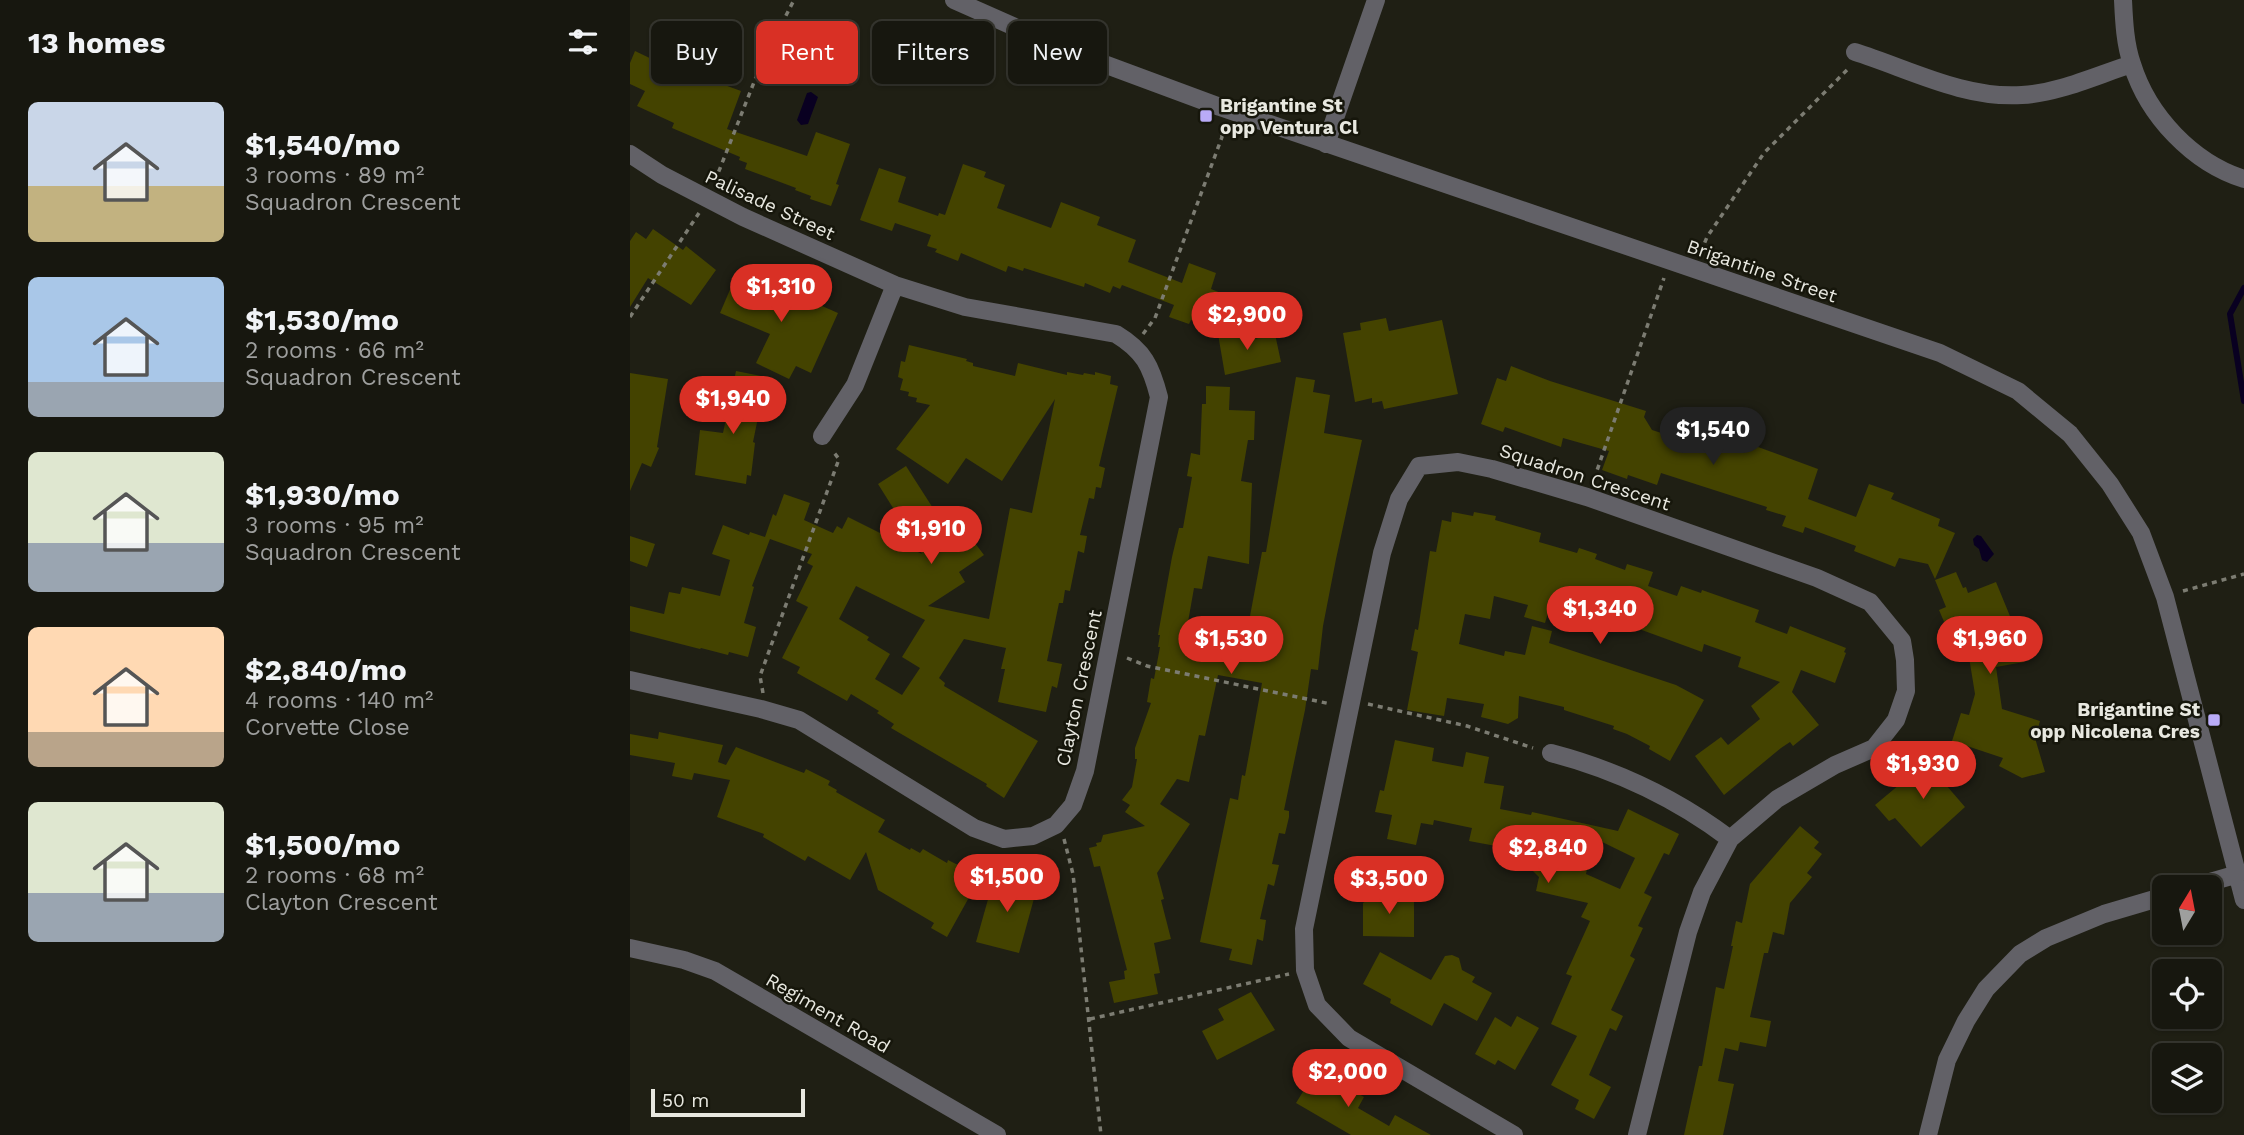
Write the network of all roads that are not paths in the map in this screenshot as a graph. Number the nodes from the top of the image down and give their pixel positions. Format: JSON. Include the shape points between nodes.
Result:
{"nodes":[{"id":1,"x":954,"y":0,"type":"edge"},
{"id":2,"x":1376,"y":0,"type":"edge"},
{"id":3,"x":2123,"y":0,"type":"edge"},
{"id":4,"x":1858,"y":54,"type":"road end"},
{"id":5,"x":2132,"y":64,"type":"junction"},
{"id":6,"x":1326,"y":144,"type":"junction"},
{"id":7,"x":630,"y":154,"type":"edge"},
{"id":8,"x":2244,"y":179,"type":"edge"},
{"id":9,"x":895,"y":285,"type":"junction"},
{"id":10,"x":821,"y":436,"type":"road end"},
{"id":11,"x":630,"y":680,"type":"edge"},
{"id":12,"x":1551,"y":753,"type":"dead end"},
{"id":13,"x":1730,"y":839,"type":"junction"},
{"id":14,"x":2238,"y":874,"type":"junction"},
{"id":15,"x":2222,"y":879,"type":"edge"},
{"id":16,"x":2152,"y":900,"type":"edge"},
{"id":17,"x":2244,"y":900,"type":"edge"},
{"id":18,"x":630,"y":947,"type":"edge"},
{"id":19,"x":997,"y":1135,"type":"edge"},
{"id":20,"x":1514,"y":1135,"type":"edge"},
{"id":21,"x":1637,"y":1135,"type":"edge"},
{"id":22,"x":1928,"y":1135,"type":"edge"}],
"edges":[{"from":1,"to":6,"type":"street","name":"Brigantine Street","via":[[1069,51]]},
{"from":2,"to":6,"type":"street"},
{"from":3,"to":5,"type":"street"},
{"from":4,"to":5,"type":"street","via":[[1953,87],[2022,95]]},
{"from":5,"to":8,"type":"street","via":[[2157,112],[2184,144],[2213,166]]},
{"from":6,"to":14,"type":"street","name":"Brigantine Street","via":[[1940,353],[2018,391],[2070,434],[2141,533],[2165,597]]},
{"from":7,"to":9,"type":"street","name":"Palisade Street","via":[[743,218]]},
{"from":9,"to":10,"type":"street","via":[[855,385]]},
{"from":9,"to":11,"type":"street","name":"Clayton Crescent","via":[[965,307],[1116,334],[1135,345],[1152,368],[1159,397],[1085,771],[1073,805],[1056,825],[1033,836],[1004,839],[974,828],[799,720]]},
{"from":12,"to":13,"type":"street","via":[[1646,787],[1698,815]]},
{"from":13,"to":20,"type":"street","name":"Squadron Crescent","via":[[1777,799],[1874,748],[1896,720],[1906,691],[1902,641],[1870,601],[1587,497],[1458,462],[1419,466],[1399,499],[1382,553],[1304,929],[1304,970],[1317,1005],[1349,1038]]},
{"from":13,"to":21,"type":"street","name":"Squadron Crescent","via":[[1702,892],[1688,932]]},
{"from":14,"to":15,"type":"street"},
{"from":14,"to":17,"type":"street","name":"Brigantine Street"},
{"from":16,"to":22,"type":"street","via":[[2046,937],[2020,954],[1986,989],[1947,1060]]},
{"from":18,"to":19,"type":"street","name":"Regiment Road","via":[[715,971]]}]}
